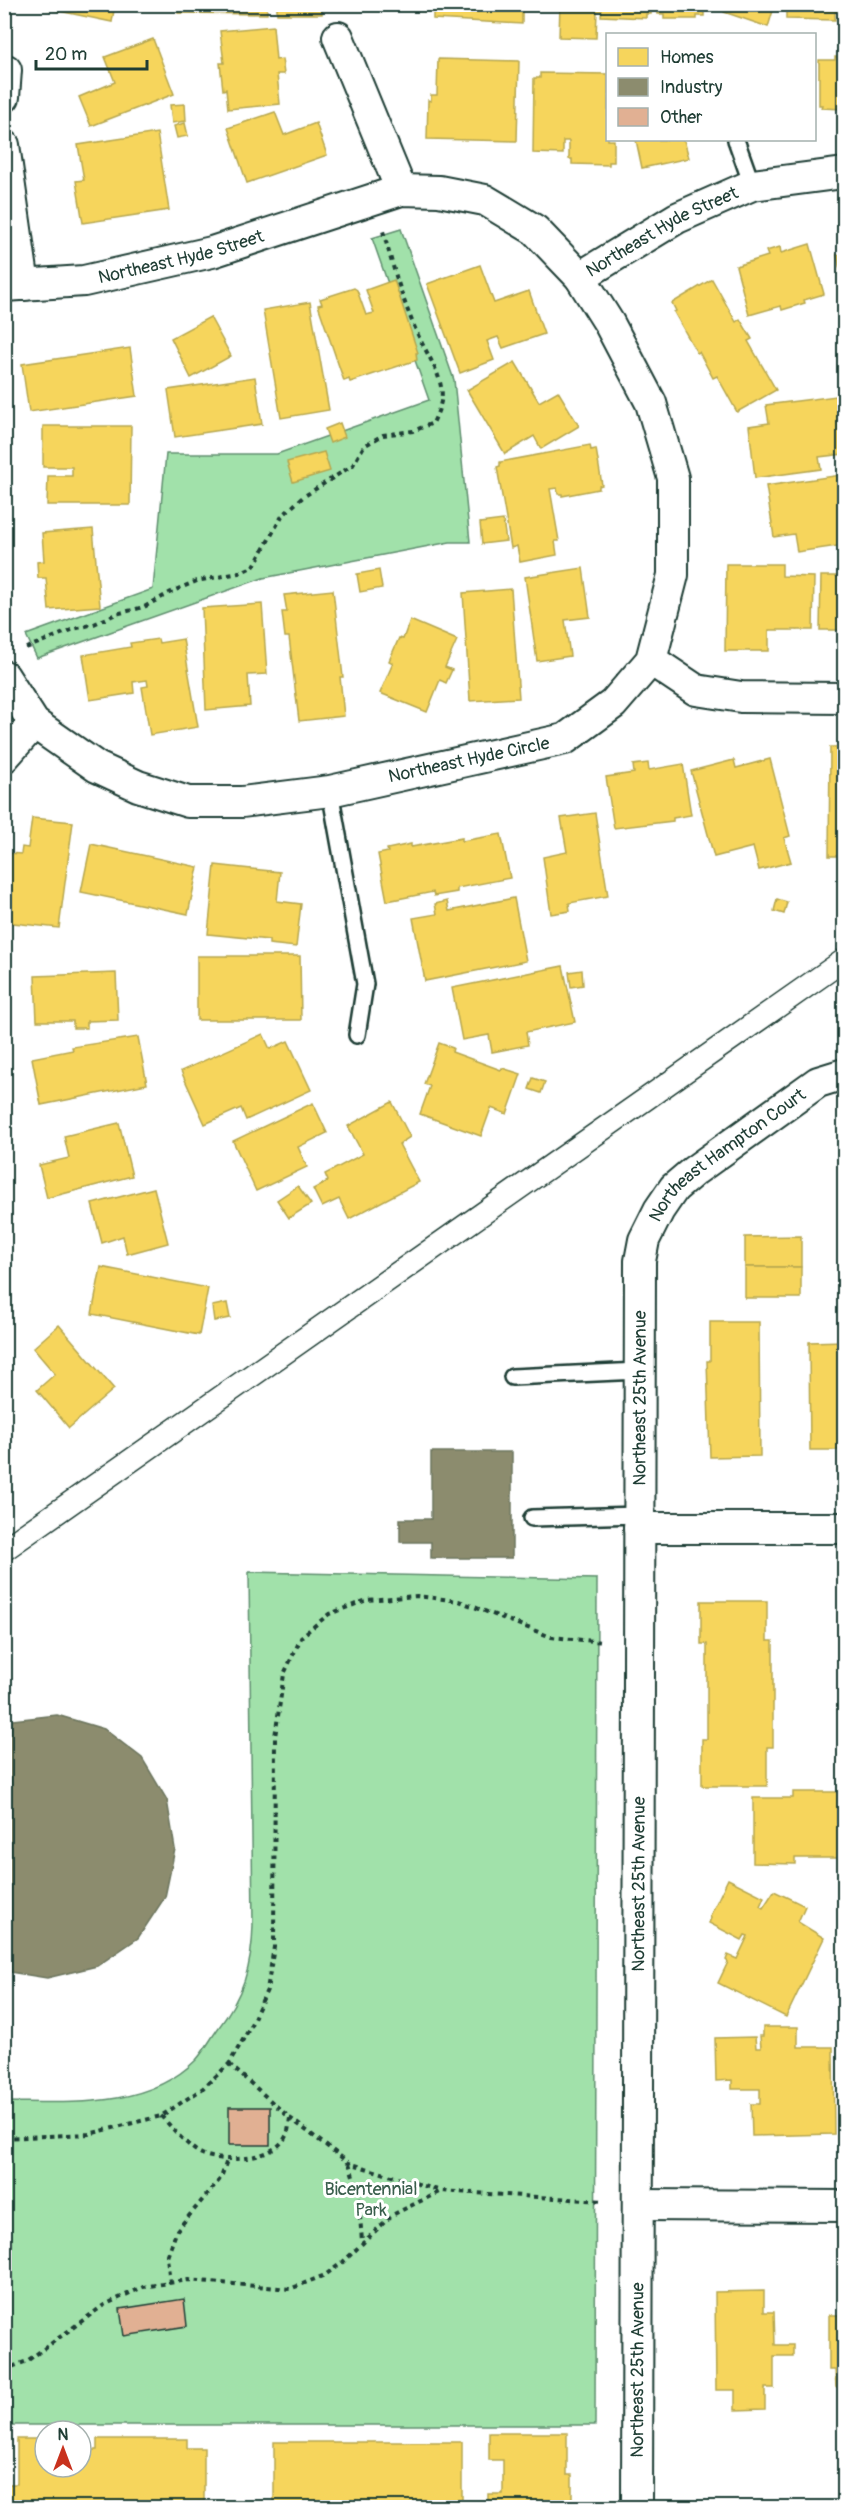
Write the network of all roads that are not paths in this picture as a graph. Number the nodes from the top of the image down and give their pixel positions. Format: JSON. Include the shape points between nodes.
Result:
{"nodes":[{"id":1,"x":338,"y":37,"type":"dead end"},
{"id":2,"x":736,"y":141,"type":"edge"},
{"id":3,"x":4,"y":145,"type":"edge"},
{"id":4,"x":844,"y":173,"type":"edge"},
{"id":5,"x":752,"y":184,"type":"junction"},
{"id":6,"x":401,"y":190,"type":"junction"},
{"id":7,"x":580,"y":277,"type":"junction"},
{"id":8,"x":14,"y":286,"type":"edge"},
{"id":9,"x":651,"y":660,"type":"junction"},
{"id":10,"x":4,"y":676,"type":"edge"},
{"id":11,"x":844,"y":698,"type":"edge"},
{"id":12,"x":34,"y":723,"type":"junction"},
{"id":13,"x":4,"y":757,"type":"edge"},
{"id":14,"x":330,"y":790,"type":"junction"},
{"id":15,"x":357,"y":1035,"type":"dead end"},
{"id":16,"x":844,"y":1074,"type":"edge"},
{"id":17,"x":640,"y":1261,"type":"joint"},
{"id":18,"x":639,"y":1371,"type":"junction"},
{"id":19,"x":512,"y":1377,"type":"dead end"},
{"id":20,"x":532,"y":1518,"type":"dead end"},
{"id":21,"x":639,"y":1522,"type":"junction"},
{"id":22,"x":844,"y":1528,"type":"edge"},
{"id":23,"x":638,"y":2205,"type":"junction"},
{"id":24,"x":844,"y":2206,"type":"edge"},
{"id":25,"x":637,"y":2508,"type":"edge"}],
"edges":[{"from":1,"to":6,"type":"street"},
{"from":2,"to":5,"type":"lane"},
{"from":3,"to":8,"type":"street","name":"Northeast Hyde Street"},
{"from":4,"to":5,"type":"street","name":"Northeast Hyde Street"},
{"from":5,"to":7,"type":"street","name":"Northeast Hyde Street","via":[[677,218]]},
{"from":6,"to":7,"type":"street","name":"Northeast Hyde Street","via":[[439,191],[485,200],[535,230]]},
{"from":6,"to":8,"type":"street","name":"Northeast Hyde Street","via":[[212,252],[84,281]]},
{"from":7,"to":9,"type":"street","name":"Northeast Hyde Circle","via":[[651,403],[674,478],[674,575]]},
{"from":9,"to":11,"type":"street","via":[[696,690],[741,697]]},
{"from":9,"to":14,"type":"street","name":"Northeast Hyde Circle","via":[[613,704],[565,739]]},
{"from":10,"to":12,"type":"street","name":"Northeast Hyde Circle"},
{"from":12,"to":13,"type":"street"},
{"from":12,"to":14,"type":"street","name":"Northeast Hyde Circle","via":[[98,767],[138,786],[188,802],[242,802]]},
{"from":14,"to":15,"type":"lane","via":[[365,984]]},
{"from":16,"to":17,"type":"street","name":"Northeast Hampton Court","via":[[818,1082],[674,1188],[644,1239]]},
{"from":17,"to":18,"type":"street","name":"Northeast 25th Avenue"},
{"from":18,"to":19,"type":"lane"},
{"from":18,"to":21,"type":"street","name":"Northeast 25th Avenue"},
{"from":20,"to":21,"type":"lane"},
{"from":21,"to":22,"type":"street"},
{"from":21,"to":23,"type":"street","name":"Northeast 25th Avenue"},
{"from":23,"to":24,"type":"street"},
{"from":23,"to":25,"type":"street","name":"Northeast 25th Avenue"}]}
